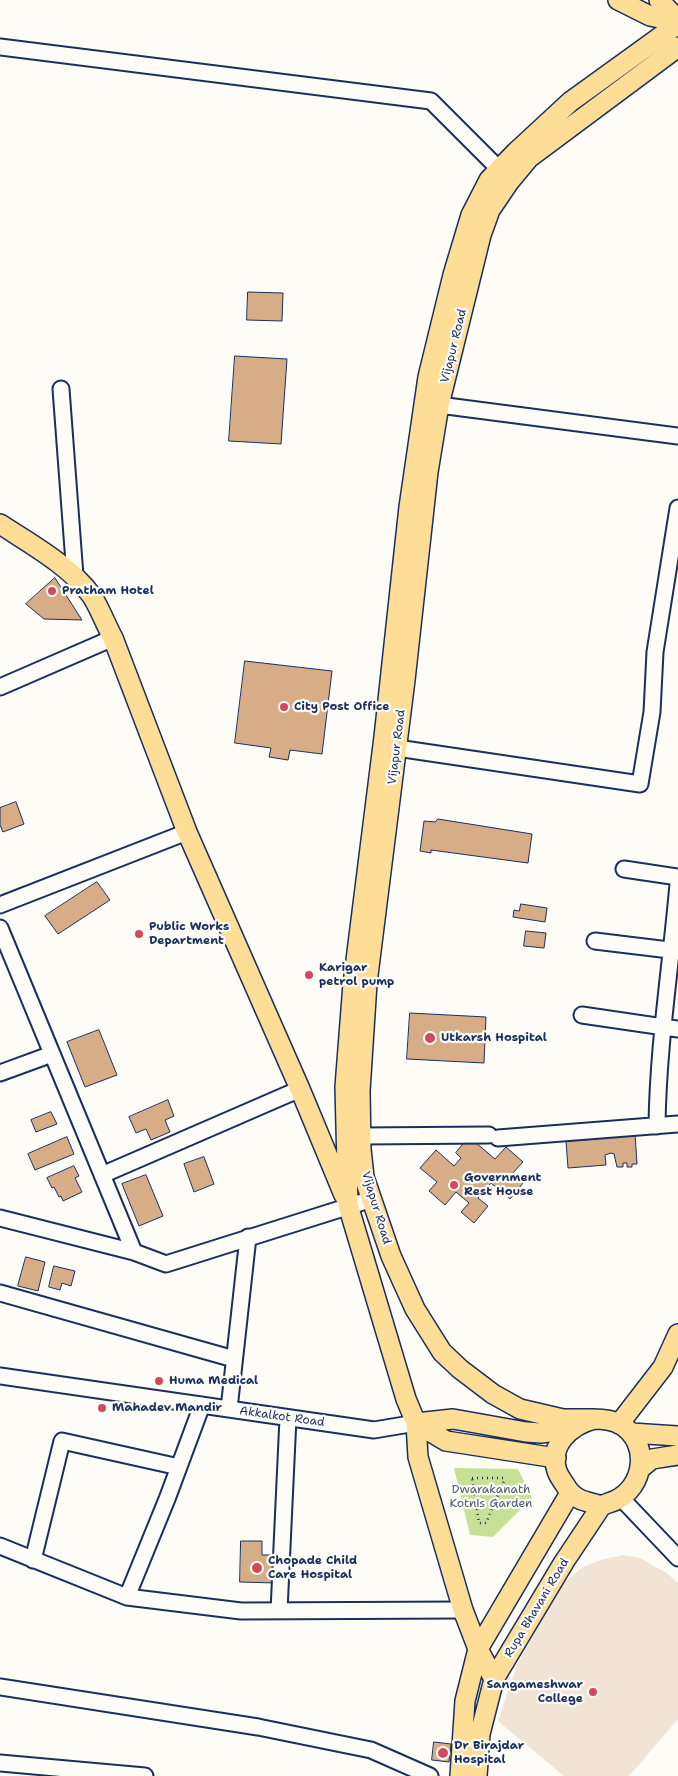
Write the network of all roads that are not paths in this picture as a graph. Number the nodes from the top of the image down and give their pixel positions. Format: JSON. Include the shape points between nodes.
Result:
{"nodes":[{"id":1,"x":618,"y":0,"type":"edge"},
{"id":2,"x":659,"y":0,"type":"edge"},
{"id":3,"x":678,"y":22,"type":"edge"},
{"id":4,"x":0,"y":47,"type":"edge"},
{"id":5,"x":678,"y":47,"type":"edge"},
{"id":6,"x":499,"y":169,"type":"junction"},
{"id":7,"x":61,"y":389,"type":"dead end"},
{"id":8,"x":439,"y":405,"type":"junction"},
{"id":9,"x":678,"y":436,"type":"edge"},
{"id":10,"x":678,"y":508,"type":"edge"},
{"id":11,"x":0,"y":524,"type":"edge"},
{"id":12,"x":75,"y":576,"type":"junction"},
{"id":13,"x":113,"y":638,"type":"junction"},
{"id":14,"x":0,"y":687,"type":"edge"},
{"id":15,"x":397,"y":748,"type":"junction"},
{"id":16,"x":187,"y":832,"type":"junction"},
{"id":17,"x":624,"y":869,"type":"dead end"},
{"id":18,"x":678,"y":877,"type":"edge"},
{"id":19,"x":678,"y":884,"type":"edge"},
{"id":20,"x":0,"y":905,"type":"edge"},
{"id":21,"x":0,"y":928,"type":"edge"},
{"id":22,"x":595,"y":941,"type":"dead end"},
{"id":23,"x":675,"y":951,"type":"edge"},
{"id":24,"x":582,"y":1015,"type":"dead end"},
{"id":25,"x":671,"y":1028,"type":"edge"},
{"id":26,"x":52,"y":1054,"type":"junction"},
{"id":27,"x":0,"y":1073,"type":"edge"},
{"id":28,"x":300,"y":1089,"type":"junction"},
{"id":29,"x":678,"y":1124,"type":"edge"},
{"id":30,"x":656,"y":1126,"type":"junction"},
{"id":31,"x":361,"y":1136,"type":"junction"},
{"id":32,"x":102,"y":1175,"type":"junction"},
{"id":33,"x":372,"y":1199,"type":"junction"},
{"id":34,"x":348,"y":1205,"type":"junction"},
{"id":35,"x":0,"y":1218,"type":"edge"},
{"id":36,"x":248,"y":1238,"type":"junction"},
{"id":37,"x":134,"y":1252,"type":"junction"},
{"id":38,"x":0,"y":1293,"type":"edge"},
{"id":39,"x":678,"y":1334,"type":"edge"},
{"id":40,"x":234,"y":1359,"type":"junction"},
{"id":41,"x":0,"y":1376,"type":"edge"},
{"id":42,"x":202,"y":1405,"type":"junction"},
{"id":43,"x":229,"y":1409,"type":"junction"},
{"id":44,"x":288,"y":1418,"type":"junction"},
{"id":45,"x":594,"y":1419,"type":"junction"},
{"id":46,"x":416,"y":1423,"type":"junction"},
{"id":47,"x":625,"y":1428,"type":"junction"},
{"id":48,"x":567,"y":1433,"type":"junction"},
{"id":49,"x":678,"y":1436,"type":"edge"},
{"id":50,"x":678,"y":1454,"type":"edge"},
{"id":51,"x":556,"y":1458,"type":"junction"},
{"id":52,"x":179,"y":1467,"type":"junction"},
{"id":53,"x":641,"y":1468,"type":"junction"},
{"id":54,"x":570,"y":1493,"type":"junction"},
{"id":55,"x":621,"y":1498,"type":"junction"},
{"id":56,"x":602,"y":1505,"type":"junction"},
{"id":57,"x":0,"y":1546,"type":"edge"},
{"id":58,"x":678,"y":1558,"type":"edge"},
{"id":59,"x":33,"y":1560,"type":"junction"},
{"id":60,"x":127,"y":1598,"type":"junction"},
{"id":61,"x":464,"y":1610,"type":"junction"},
{"id":62,"x":279,"y":1611,"type":"junction"},
{"id":63,"x":478,"y":1649,"type":"junction"},
{"id":64,"x":494,"y":1679,"type":"junction"},
{"id":65,"x":0,"y":1687,"type":"edge"},
{"id":66,"x":0,"y":1763,"type":"edge"},
{"id":67,"x":145,"y":1776,"type":"edge"},
{"id":68,"x":430,"y":1776,"type":"edge"},
{"id":69,"x":460,"y":1776,"type":"edge"},
{"id":70,"x":477,"y":1776,"type":"edge"}],
"edges":[{"from":1,"to":3,"type":"main road","via":[[650,16]]},
{"from":2,"to":3,"type":"main road"},
{"from":3,"to":6,"type":"main road","name":"Vijapur Road","via":[[570,102]]},
{"from":4,"to":6,"type":"street","via":[[431,100]]},
{"from":5,"to":8,"type":"main road","name":"Vijapur Road","via":[[529,158],[490,210]]},
{"from":6,"to":34,"type":"main road","name":"Vijapur Road","via":[[489,180],[471,215],[428,377],[420,428],[354,984],[345,1087]]},
{"from":7,"to":12,"type":"street"},
{"from":8,"to":9,"type":"street"},
{"from":8,"to":15,"type":"main road","name":"Vijapur Road","via":[[420,539]]},
{"from":10,"to":15,"type":"street","via":[[655,652],[652,712],[640,784]]},
{"from":11,"to":12,"type":"main road"},
{"from":12,"to":13,"type":"main road","via":[[92,597]]},
{"from":13,"to":14,"type":"street"},
{"from":13,"to":16,"type":"main road"},
{"from":15,"to":31,"type":"main road","name":"Vijapur Road","via":[[367,983],[360,1091]]},
{"from":16,"to":20,"type":"street"},
{"from":16,"to":28,"type":"main road"},
{"from":17,"to":18,"type":"street"},
{"from":19,"to":23,"type":"street"},
{"from":21,"to":26,"type":"street"},
{"from":22,"to":23,"type":"street"},
{"from":23,"to":25,"type":"street"},
{"from":24,"to":25,"type":"street"},
{"from":25,"to":30,"type":"street","via":[[657,1087]]},
{"from":26,"to":27,"type":"street"},
{"from":26,"to":32,"type":"street"},
{"from":28,"to":32,"type":"street"},
{"from":28,"to":34,"type":"main road"},
{"from":29,"to":30,"type":"street"},
{"from":30,"to":31,"type":"street","via":[[494,1136]]},
{"from":31,"to":33,"type":"main road","name":"Vijapur Road","via":[[364,1177]]},
{"from":32,"to":37,"type":"street"},
{"from":33,"to":34,"type":"street"},
{"from":33,"to":45,"type":"main road","name":"Vijapur Road","via":[[391,1256],[415,1309],[442,1352],[493,1394],[520,1409],[563,1419]]},
{"from":34,"to":36,"type":"street"},
{"from":34,"to":46,"type":"main road","name":"Vijapur Road"},
{"from":35,"to":37,"type":"street"},
{"from":36,"to":37,"type":"street","via":[[166,1264]]},
{"from":36,"to":40,"type":"street"},
{"from":38,"to":40,"type":"street"},
{"from":39,"to":47,"type":"main road","via":[[664,1367]]},
{"from":40,"to":43,"type":"street"},
{"from":41,"to":42,"type":"street","name":"Akkalkot Road"},
{"from":42,"to":43,"type":"street","name":"Akkalkot Road"},
{"from":42,"to":52,"type":"street"},
{"from":43,"to":44,"type":"street","name":"Akkalkot Road"},
{"from":44,"to":46,"type":"street","name":"Akkalkot Road","via":[[374,1430]]},
{"from":44,"to":62,"type":"street"},
{"from":45,"to":47,"type":"main road","via":[[607,1420]]},
{"from":45,"to":48,"type":"main road","via":[[582,1422]]},
{"from":46,"to":48,"type":"main road","via":[[453,1419],[526,1432]]},
{"from":46,"to":51,"type":"main road","via":[[446,1441]]},
{"from":46,"to":61,"type":"main road","name":"Vijapur Road","via":[[418,1457]]},
{"from":47,"to":49,"type":"main road"},
{"from":47,"to":53,"type":"main road","via":[[638,1443]]},
{"from":48,"to":51,"type":"main road"},
{"from":50,"to":53,"type":"main road","via":[[652,1459]]},
{"from":51,"to":54,"type":"main road","via":[[557,1471]]},
{"from":52,"to":59,"type":"street","via":[[62,1442]]},
{"from":52,"to":60,"type":"street"},
{"from":53,"to":55,"type":"main road","via":[[630,1490]]},
{"from":54,"to":56,"type":"main road","via":[[581,1500]]},
{"from":54,"to":63,"type":"main road"},
{"from":55,"to":56,"type":"main road"},
{"from":55,"to":58,"type":"street"},
{"from":56,"to":64,"type":"main road","name":"Rupa Bhavani Road"},
{"from":57,"to":59,"type":"street"},
{"from":59,"to":60,"type":"street"},
{"from":60,"to":62,"type":"street","via":[[241,1611]]},
{"from":61,"to":62,"type":"street"},
{"from":61,"to":63,"type":"main road","name":"Vijapur Road"},
{"from":63,"to":64,"type":"main road","name":"Vijapur Road"},
{"from":63,"to":69,"type":"main road","via":[[465,1701]]},
{"from":64,"to":70,"type":"main road","name":"Rupa Bhavani Road","via":[[480,1734]]},
{"from":65,"to":68,"type":"street","via":[[258,1727],[371,1750]]},
{"from":66,"to":67,"type":"street"}]}
